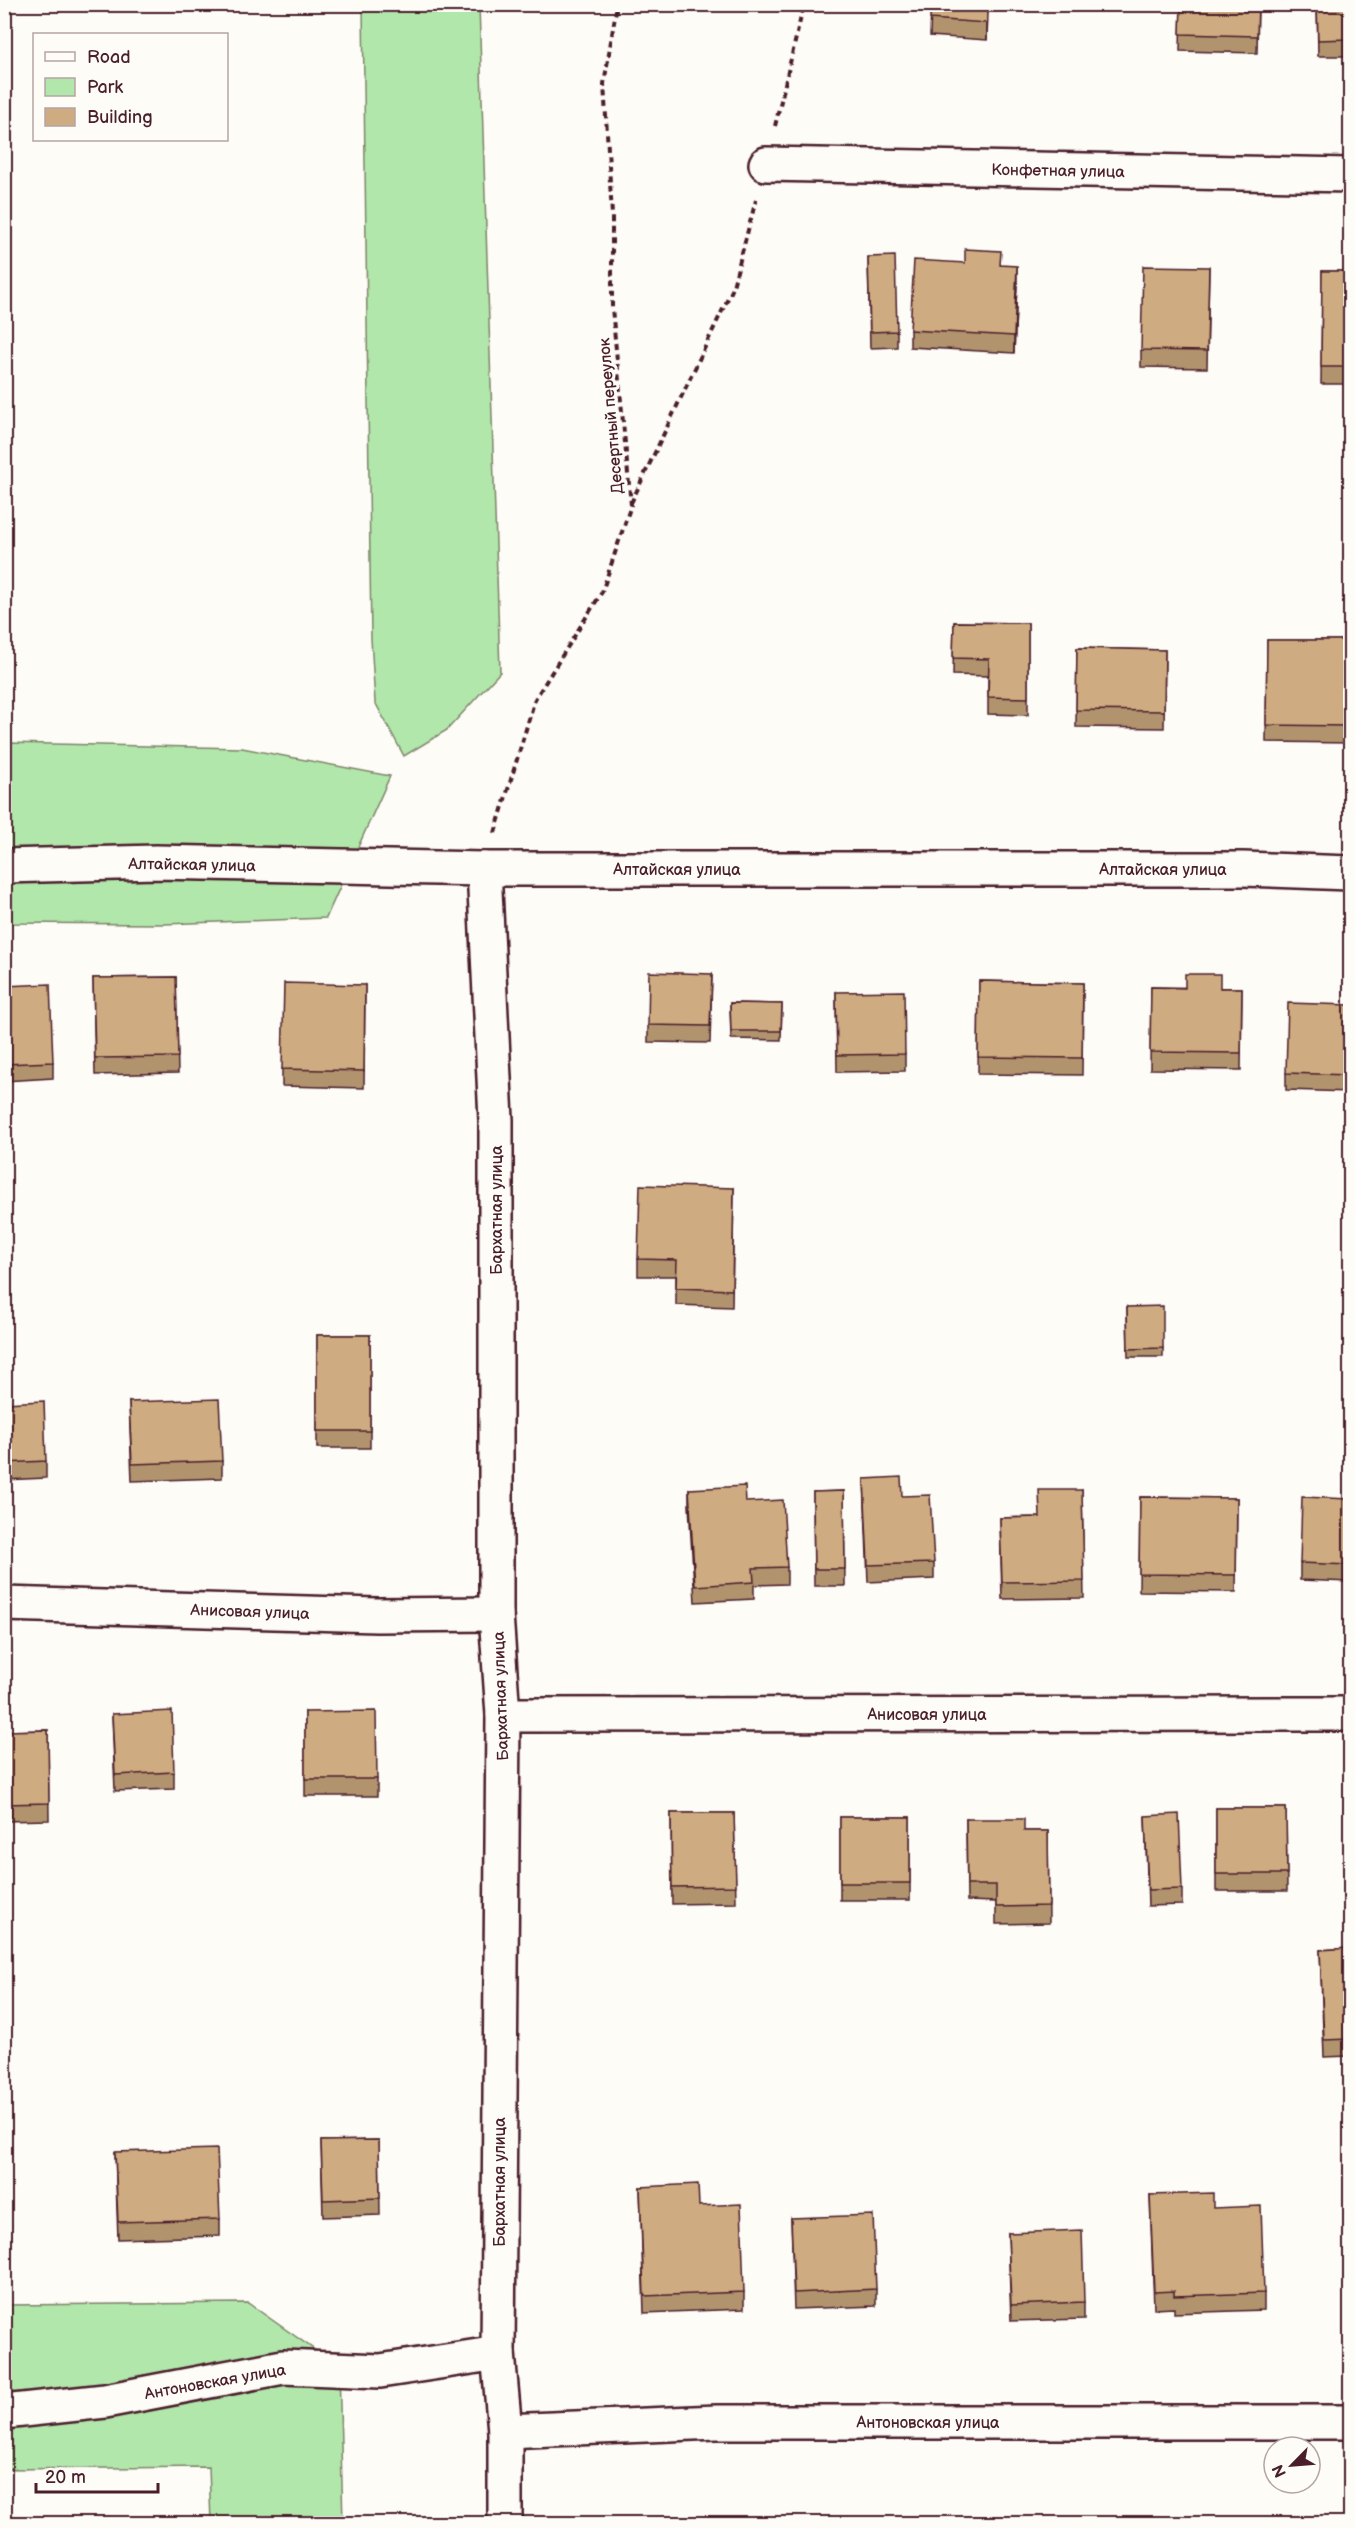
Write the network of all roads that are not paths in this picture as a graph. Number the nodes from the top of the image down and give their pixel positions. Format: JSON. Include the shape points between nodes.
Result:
{"nodes":[{"id":1,"x":766,"y":164,"type":"road end"},
{"id":2,"x":1350,"y":175,"type":"edge"},
{"id":3,"x":4,"y":866,"type":"edge"},
{"id":4,"x":484,"y":868,"type":"junction"},
{"id":5,"x":1350,"y":873,"type":"edge"},
{"id":6,"x":4,"y":1604,"type":"edge"},
{"id":7,"x":496,"y":1614,"type":"junction"},
{"id":8,"x":1350,"y":1713,"type":"edge"},
{"id":9,"x":503,"y":1715,"type":"junction"},
{"id":10,"x":498,"y":2353,"type":"junction"},
{"id":11,"x":4,"y":2412,"type":"edge"},
{"id":12,"x":1350,"y":2422,"type":"edge"},
{"id":13,"x":505,"y":2432,"type":"junction"},
{"id":14,"x":505,"y":2523,"type":"edge"}],
"edges":[{"from":1,"to":2,"type":"street","name":"Конфетная улица"},
{"from":3,"to":4,"type":"street","name":"Алтайская улица","via":[[156,862]]},
{"from":4,"to":5,"type":"street","name":"Алтайская улица","via":[[1244,869]]},
{"from":4,"to":7,"type":"street","name":"Бархатная улица","via":[[496,1120]]},
{"from":6,"to":7,"type":"street","name":"Анисовая улица","via":[[377,1615]]},
{"from":7,"to":9,"type":"street","name":"Бархатная улица"},
{"from":8,"to":9,"type":"street","name":"Анисовая улица"},
{"from":9,"to":10,"type":"street","name":"Бархатная улица"},
{"from":10,"to":11,"type":"street","name":"Антоновская улица","via":[[380,2371],[284,2367],[105,2401]]},
{"from":10,"to":13,"type":"street","name":"Бархатная улица"},
{"from":12,"to":13,"type":"street","name":"Антоновская улица","via":[[717,2422]]},
{"from":13,"to":14,"type":"street","name":"Бархатная улица"}]}
